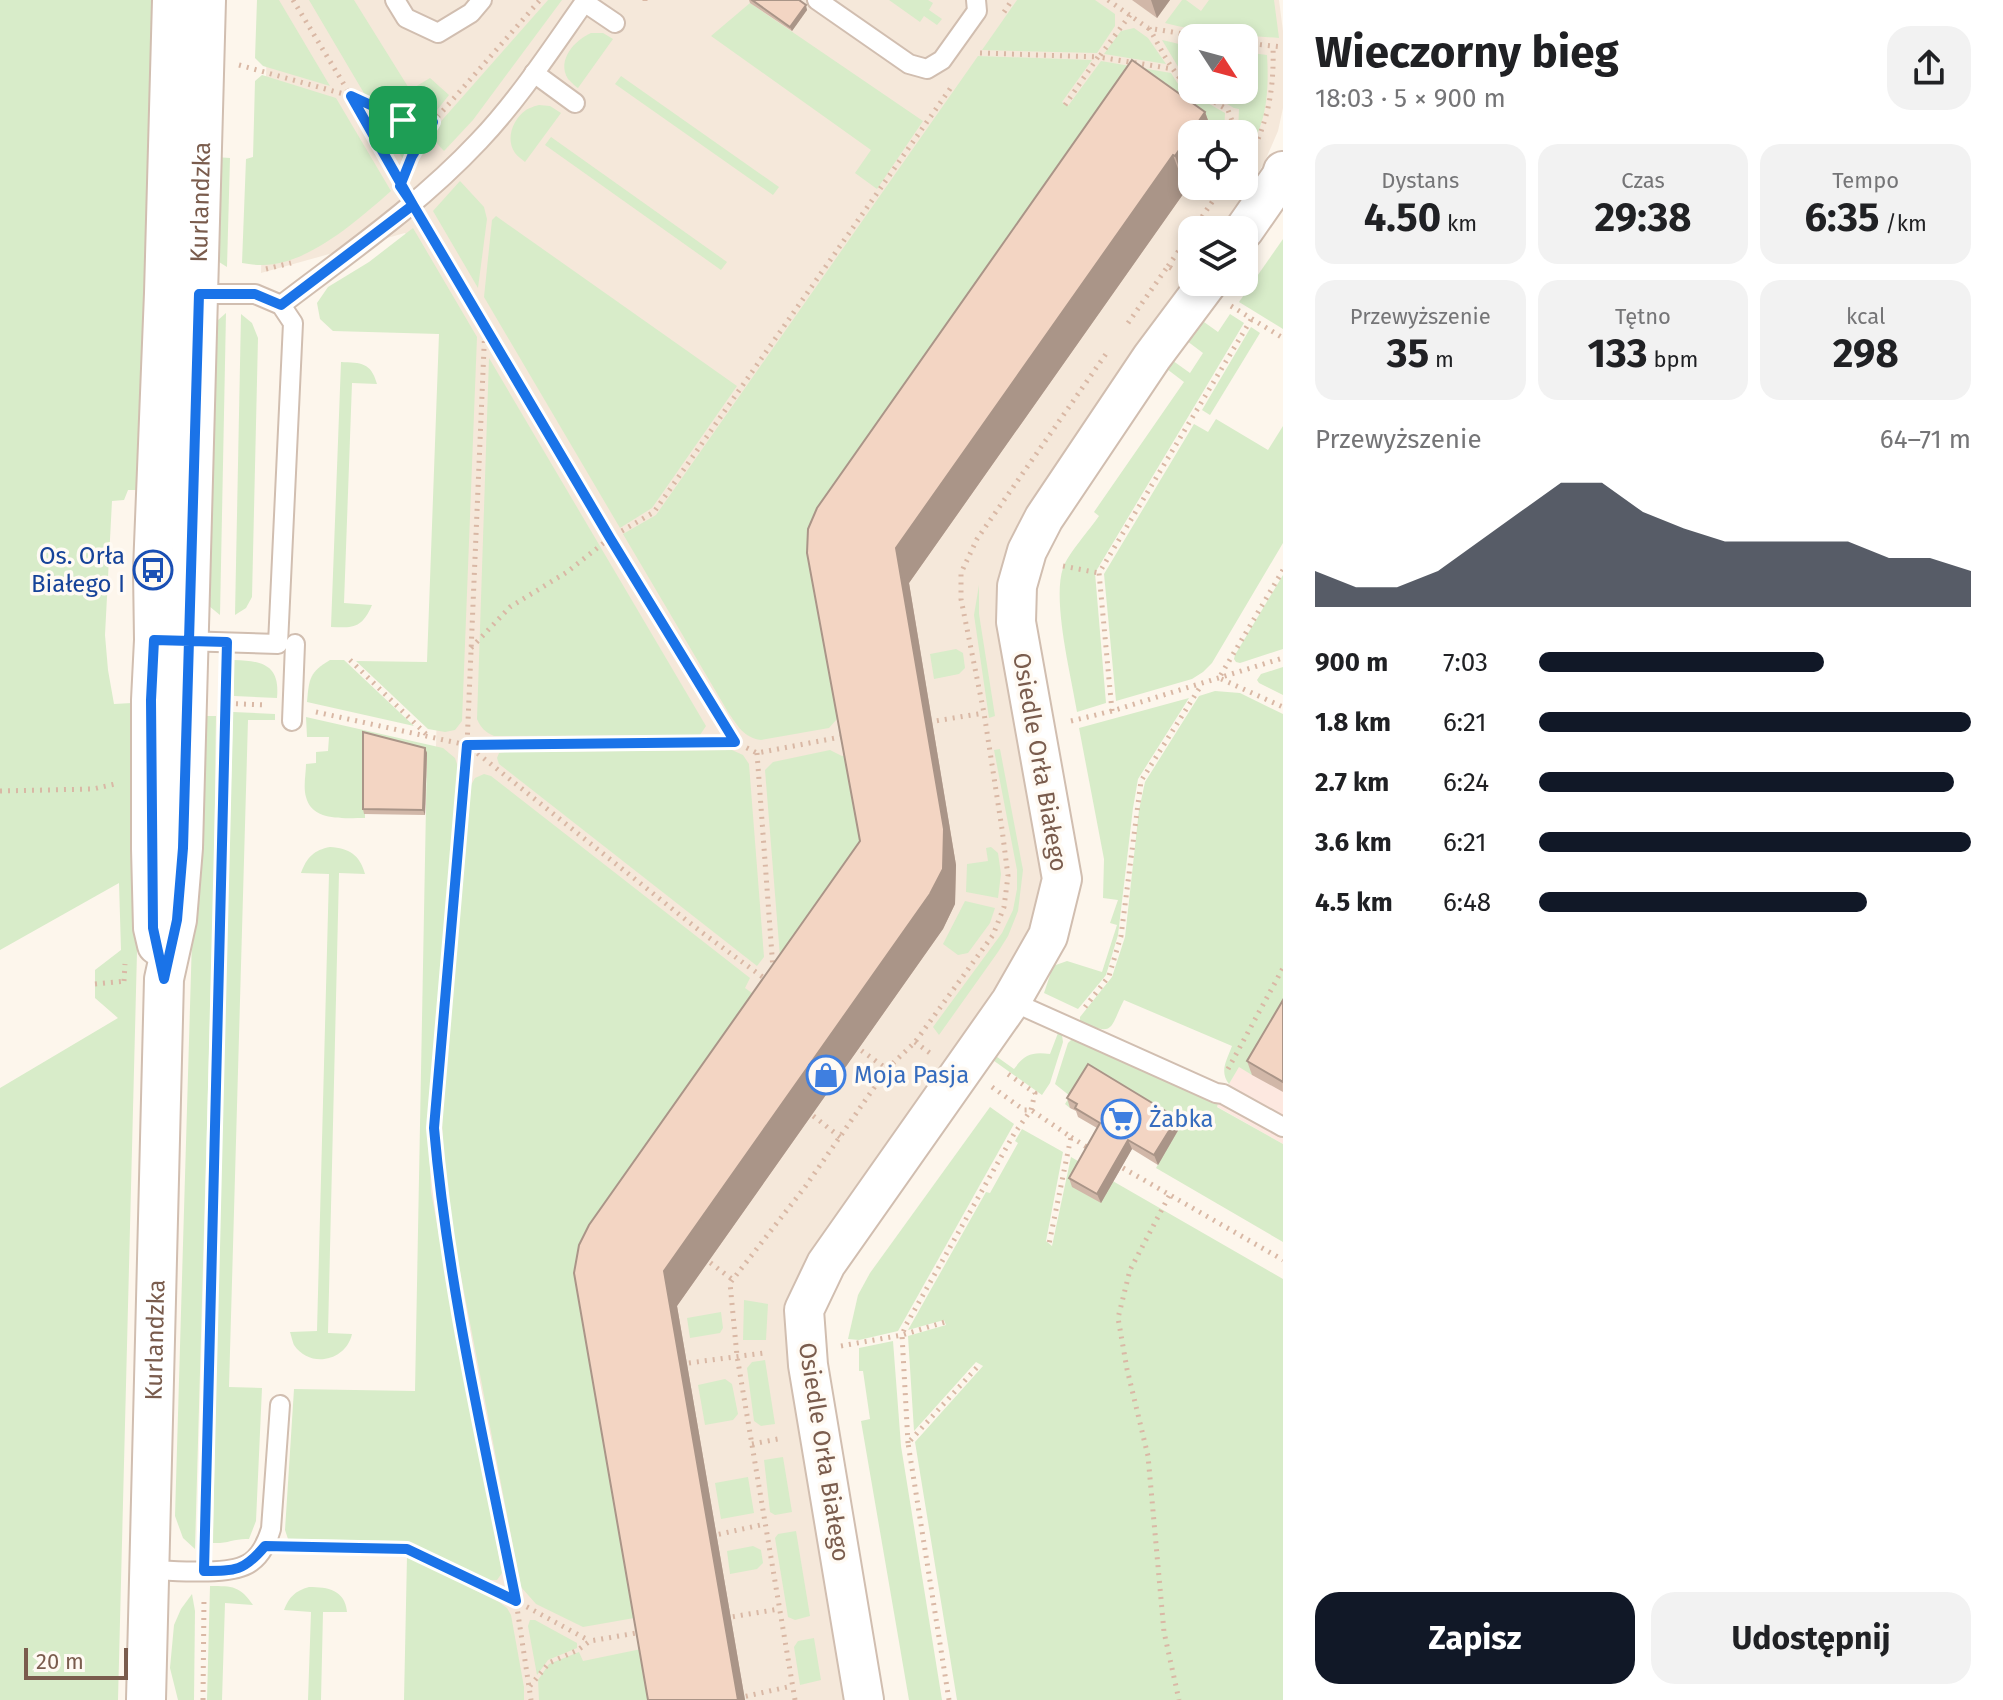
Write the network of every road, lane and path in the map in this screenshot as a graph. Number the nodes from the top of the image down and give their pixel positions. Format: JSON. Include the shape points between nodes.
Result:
{"nodes":[{"id":1,"x":172,"y":0,"type":"edge"},
{"id":2,"x":206,"y":0,"type":"edge"},
{"id":3,"x":293,"y":0,"type":"edge"},
{"id":4,"x":395,"y":0,"type":"edge"},
{"id":5,"x":482,"y":0,"type":"edge"},
{"id":6,"x":540,"y":0,"type":"edge"},
{"id":7,"x":817,"y":0,"type":"edge"},
{"id":8,"x":976,"y":0,"type":"edge"},
{"id":9,"x":1012,"y":0,"type":"edge"},
{"id":10,"x":1108,"y":0,"type":"edge"},
{"id":11,"x":585,"y":1,"type":"edge"},
{"id":12,"x":1130,"y":15,"type":"junction"},
{"id":13,"x":997,"y":21,"type":"dead end"},
{"id":14,"x":615,"y":23,"type":"dead end"},
{"id":15,"x":1148,"y":28,"type":"junction"},
{"id":16,"x":1178,"y":33,"type":"edge"},
{"id":17,"x":983,"y":42,"type":"dead end"},
{"id":18,"x":1258,"y":45,"type":"edge"},
{"id":19,"x":1273,"y":47,"type":"junction"},
{"id":20,"x":1283,"y":47,"type":"edge"},
{"id":21,"x":1099,"y":57,"type":"junction"},
{"id":22,"x":238,"y":64,"type":"dead end"},
{"id":23,"x":1173,"y":69,"type":"junction"},
{"id":24,"x":534,"y":73,"type":"junction"},
{"id":25,"x":1178,"y":75,"type":"edge"},
{"id":26,"x":959,"y":77,"type":"dead end"},
{"id":27,"x":351,"y":96,"type":"junction"},
{"id":28,"x":575,"y":103,"type":"dead end"},
{"id":29,"x":1218,"y":104,"type":"edge"},
{"id":30,"x":1065,"y":105,"type":"dead end"},
{"id":31,"x":1233,"y":119,"type":"edge"},
{"id":32,"x":433,"y":122,"type":"junction"},
{"id":33,"x":1268,"y":159,"type":"edge"},
{"id":34,"x":413,"y":205,"type":"junction"},
{"id":35,"x":1249,"y":216,"type":"edge"},
{"id":36,"x":1178,"y":252,"type":"edge"},
{"id":37,"x":293,"y":263,"type":"dead end"},
{"id":38,"x":1168,"y":266,"type":"dead end"},
{"id":39,"x":261,"y":270,"type":"dead end"},
{"id":40,"x":182,"y":293,"type":"junction"},
{"id":41,"x":1198,"y":296,"type":"edge"},
{"id":42,"x":1221,"y":296,"type":"edge"},
{"id":43,"x":281,"y":305,"type":"junction"},
{"id":44,"x":1252,"y":318,"type":"junction"},
{"id":45,"x":485,"y":325,"type":"junction"},
{"id":46,"x":1283,"y":338,"type":"edge"},
{"id":47,"x":610,"y":538,"type":"junction"},
{"id":48,"x":1063,"y":566,"type":"dead end"},
{"id":49,"x":1283,"y":570,"type":"edge"},
{"id":50,"x":961,"y":573,"type":"dead end"},
{"id":51,"x":1099,"y":573,"type":"junction"},
{"id":52,"x":171,"y":640,"type":"junction"},
{"id":53,"x":227,"y":642,"type":"junction"},
{"id":54,"x":295,"y":644,"type":"dead end"},
{"id":55,"x":471,"y":648,"type":"junction"},
{"id":56,"x":1283,"y":658,"type":"edge"},
{"id":57,"x":350,"y":660,"type":"dead end"},
{"id":58,"x":1219,"y":678,"type":"junction"},
{"id":59,"x":1202,"y":684,"type":"junction"},
{"id":60,"x":1283,"y":707,"type":"edge"},
{"id":61,"x":1112,"y":711,"type":"junction"},
{"id":62,"x":984,"y":713,"type":"junction"},
{"id":63,"x":292,"y":714,"type":"junction"},
{"id":64,"x":918,"y":724,"type":"edge"},
{"id":65,"x":1036,"y":730,"type":"junction"},
{"id":66,"x":847,"y":736,"type":"edge"},
{"id":67,"x":431,"y":739,"type":"junction"},
{"id":68,"x":988,"y":740,"type":"junction"},
{"id":69,"x":735,"y":742,"type":"junction"},
{"id":70,"x":467,"y":745,"type":"junction"},
{"id":71,"x":757,"y":753,"type":"junction"},
{"id":72,"x":124,"y":778,"type":"dead end"},
{"id":73,"x":0,"y":791,"type":"edge"},
{"id":74,"x":221,"y":863,"type":"dead end"},
{"id":75,"x":1283,"y":968,"type":"edge"},
{"id":76,"x":1011,"y":1001,"type":"junction"},
{"id":77,"x":1083,"y":1009,"type":"dead end"},
{"id":78,"x":847,"y":1040,"type":"edge"},
{"id":79,"x":887,"y":1069,"type":"junction"},
{"id":80,"x":996,"y":1076,"type":"dead end"},
{"id":81,"x":1223,"y":1077,"type":"dead end"},
{"id":82,"x":993,"y":1089,"type":"dead end"},
{"id":83,"x":813,"y":1101,"type":"edge"},
{"id":84,"x":1031,"y":1110,"type":"junction"},
{"id":85,"x":806,"y":1111,"type":"junction"},
{"id":86,"x":801,"y":1119,"type":"edge"},
{"id":87,"x":1283,"y":1127,"type":"edge"},
{"id":88,"x":840,"y":1137,"type":"junction"},
{"id":89,"x":1071,"y":1137,"type":"junction"},
{"id":90,"x":1095,"y":1152,"type":"edge"},
{"id":91,"x":1107,"y":1159,"type":"edge"},
{"id":92,"x":1169,"y":1196,"type":"junction"},
{"id":93,"x":1049,"y":1244,"type":"dead end"},
{"id":94,"x":711,"y":1245,"type":"edge"},
{"id":95,"x":1283,"y":1260,"type":"edge"},
{"id":96,"x":733,"y":1280,"type":"junction"},
{"id":97,"x":945,"y":1322,"type":"dead end"},
{"id":98,"x":902,"y":1335,"type":"junction"},
{"id":99,"x":835,"y":1346,"type":"dead end"},
{"id":100,"x":764,"y":1353,"type":"dead end"},
{"id":101,"x":679,"y":1355,"type":"edge"},
{"id":102,"x":737,"y":1356,"type":"junction"},
{"id":103,"x":980,"y":1364,"type":"dead end"},
{"id":104,"x":680,"y":1365,"type":"junction"},
{"id":105,"x":682,"y":1373,"type":"edge"},
{"id":106,"x":280,"y":1405,"type":"dead end"},
{"id":107,"x":908,"y":1443,"type":"junction"},
{"id":108,"x":765,"y":1524,"type":"junction"},
{"id":109,"x":708,"y":1526,"type":"edge"},
{"id":110,"x":710,"y":1536,"type":"junction"},
{"id":111,"x":265,"y":1546,"type":"junction"},
{"id":112,"x":205,"y":1549,"type":"junction"},
{"id":113,"x":713,"y":1549,"type":"edge"},
{"id":114,"x":149,"y":1570,"type":"junction"},
{"id":115,"x":204,"y":1571,"type":"junction"},
{"id":116,"x":516,"y":1601,"type":"junction"},
{"id":117,"x":779,"y":1609,"type":"junction"},
{"id":118,"x":716,"y":1619,"type":"edge"},
{"id":119,"x":643,"y":1632,"type":"edge"},
{"id":120,"x":590,"y":1641,"type":"junction"},
{"id":121,"x":530,"y":1686,"type":"junction"},
{"id":122,"x":736,"y":1686,"type":"edge"},
{"id":123,"x":792,"y":1686,"type":"junction"},
{"id":124,"x":738,"y":1699,"type":"edge"},
{"id":125,"x":146,"y":1700,"type":"edge"},
{"id":126,"x":203,"y":1700,"type":"edge"},
{"id":127,"x":531,"y":1700,"type":"edge"},
{"id":128,"x":795,"y":1700,"type":"edge"},
{"id":129,"x":864,"y":1700,"type":"edge"},
{"id":130,"x":949,"y":1700,"type":"edge"},
{"id":131,"x":1179,"y":1700,"type":"edge"}],
"edges":[{"from":1,"to":40,"type":"street","name":"Kurlandzka"},
{"from":2,"to":40,"type":"street","name":"Kurlandzka"},
{"from":3,"to":27,"type":"path"},
{"from":4,"to":5,"type":"lane","via":[[406,18],[438,33]]},
{"from":6,"to":32,"type":"path"},
{"from":7,"to":8,"type":"lane","via":[[909,64],[927,69],[942,60],[977,11]]},
{"from":9,"to":13,"type":"path"},
{"from":10,"to":12,"type":"path"},
{"from":11,"to":14,"type":"lane"},
{"from":11,"to":24,"type":"lane"},
{"from":12,"to":15,"type":"path"},
{"from":12,"to":21,"type":"path"},
{"from":15,"to":16,"type":"path"},
{"from":15,"to":23,"type":"path"},
{"from":17,"to":21,"type":"path","via":[[975,53]]},
{"from":18,"to":19,"type":"path"},
{"from":19,"to":20,"type":"path"},
{"from":19,"to":33,"type":"path","via":[[1274,77],[1265,124]]},
{"from":21,"to":23,"type":"path"},
{"from":21,"to":30,"type":"path"},
{"from":22,"to":27,"type":"path"},
{"from":23,"to":25,"type":"path"},
{"from":24,"to":28,"type":"lane"},
{"from":24,"to":34,"type":"lane","via":[[479,141]]},
{"from":26,"to":47,"type":"path","via":[[654,512]]},
{"from":27,"to":32,"type":"path","via":[[403,120]]},
{"from":27,"to":32,"type":"path","via":[[400,186]]},
{"from":29,"to":31,"type":"path"},
{"from":33,"to":35,"type":"street"},
{"from":34,"to":43,"type":"lane"},
{"from":34,"to":45,"type":"path"},
{"from":36,"to":38,"type":"path"},
{"from":37,"to":39,"type":"path"},
{"from":40,"to":43,"type":"lane","via":[[255,294]]},
{"from":40,"to":52,"type":"street","name":"Kurlandzka"},
{"from":41,"to":65,"type":"street","name":"Osiedle Orła Białego","via":[[1135,381],[1027,551],[1017,586],[1016,622]]},
{"from":42,"to":44,"type":"path"},
{"from":43,"to":53,"type":"lane","via":[[293,323],[278,644]]},
{"from":44,"to":46,"type":"path"},
{"from":44,"to":51,"type":"path"},
{"from":45,"to":47,"type":"path"},
{"from":45,"to":55,"type":"path"},
{"from":47,"to":55,"type":"path","via":[[510,607]]},
{"from":47,"to":69,"type":"path"},
{"from":48,"to":51,"type":"path"},
{"from":49,"to":58,"type":"path"},
{"from":50,"to":62,"type":"path","via":[[961,599]]},
{"from":51,"to":61,"type":"path"},
{"from":52,"to":53,"type":"lane"},
{"from":52,"to":114,"type":"street","name":"Kurlandzka","via":[[183,848],[177,920],[164,979]]},
{"from":53,"to":63,"type":"path","via":[[224,704]]},
{"from":54,"to":63,"type":"lane"},
{"from":55,"to":70,"type":"path"},
{"from":56,"to":58,"type":"path"},
{"from":57,"to":67,"type":"path"},
{"from":58,"to":59,"type":"path"},
{"from":58,"to":60,"type":"path"},
{"from":59,"to":61,"type":"path"},
{"from":59,"to":77,"type":"path","via":[[1141,781],[1121,936],[1109,976]]},
{"from":61,"to":65,"type":"path"},
{"from":62,"to":64,"type":"path"},
{"from":62,"to":68,"type":"path"},
{"from":63,"to":67,"type":"path"},
{"from":65,"to":68,"type":"path"},
{"from":65,"to":76,"type":"street","name":"Osiedle Orła Białego","via":[[1062,879],[1048,936]]},
{"from":66,"to":71,"type":"path"},
{"from":67,"to":70,"type":"path"},
{"from":68,"to":79,"type":"path","via":[[1008,876],[1004,907],[993,935],[915,1042]]},
{"from":69,"to":70,"type":"path"},
{"from":69,"to":71,"type":"path"},
{"from":70,"to":71,"type":"path","via":[[774,986]]},
{"from":70,"to":116,"type":"path","via":[[434,1128],[468,1363]]},
{"from":72,"to":73,"type":"path","via":[[93,789]]},
{"from":74,"to":112,"type":"path"},
{"from":75,"to":81,"type":"path"},
{"from":76,"to":87,"type":"lane","via":[[1223,1094]]},
{"from":76,"to":129,"type":"street","name":"Osiedle Orła Białego","via":[[826,1264],[804,1310],[808,1365]]},
{"from":78,"to":79,"type":"path"},
{"from":79,"to":88,"type":"path"},
{"from":80,"to":84,"type":"path","via":[[1005,1072],[1035,1093]]},
{"from":82,"to":84,"type":"path"},
{"from":83,"to":85,"type":"path"},
{"from":84,"to":89,"type":"path"},
{"from":84,"to":98,"type":"path"},
{"from":85,"to":86,"type":"path"},
{"from":85,"to":88,"type":"path"},
{"from":88,"to":96,"type":"path"},
{"from":89,"to":90,"type":"path"},
{"from":89,"to":93,"type":"path"},
{"from":91,"to":92,"type":"path"},
{"from":92,"to":95,"type":"path"},
{"from":92,"to":131,"type":"path","via":[[1130,1270],[1118,1318],[1148,1456],[1164,1632]]},
{"from":94,"to":96,"type":"path","via":[[703,1257]]},
{"from":96,"to":102,"type":"path"},
{"from":97,"to":98,"type":"path"},
{"from":98,"to":99,"type":"path"},
{"from":98,"to":107,"type":"path"},
{"from":100,"to":102,"type":"path"},
{"from":101,"to":104,"type":"path"},
{"from":102,"to":104,"type":"path"},
{"from":102,"to":108,"type":"path"},
{"from":103,"to":107,"type":"path"},
{"from":104,"to":105,"type":"path"},
{"from":106,"to":111,"type":"lane","via":[[271,1529]]},
{"from":107,"to":130,"type":"path"},
{"from":108,"to":110,"type":"path"},
{"from":108,"to":117,"type":"path"},
{"from":109,"to":110,"type":"path"},
{"from":110,"to":113,"type":"path"},
{"from":111,"to":112,"type":"path"},
{"from":111,"to":115,"type":"lane","via":[[235,1570]]},
{"from":111,"to":116,"type":"path","via":[[407,1549]]},
{"from":112,"to":115,"type":"path"},
{"from":114,"to":115,"type":"lane"},
{"from":114,"to":125,"type":"street","name":"Kurlandzka"},
{"from":115,"to":126,"type":"path"},
{"from":116,"to":120,"type":"path"},
{"from":116,"to":121,"type":"path"},
{"from":117,"to":118,"type":"path"},
{"from":117,"to":123,"type":"path"},
{"from":119,"to":120,"type":"path"},
{"from":120,"to":121,"type":"path","via":[[549,1663]]},
{"from":121,"to":127,"type":"path"},
{"from":122,"to":124,"type":"path"},
{"from":123,"to":124,"type":"path"},
{"from":123,"to":128,"type":"path"}]}
